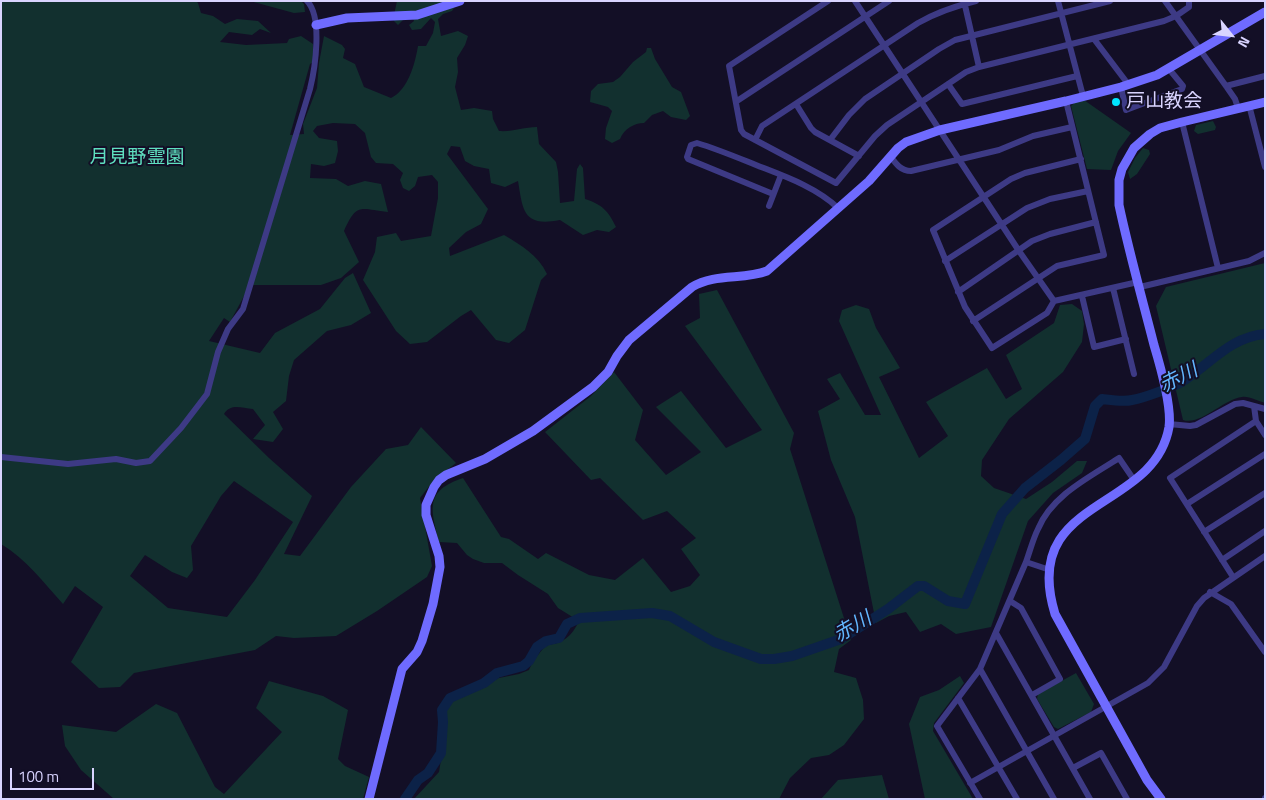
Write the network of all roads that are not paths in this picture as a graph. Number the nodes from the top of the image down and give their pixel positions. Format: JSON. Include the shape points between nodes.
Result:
{"nodes":[{"id":1,"x":307,"y":1,"type":"edge"},
{"id":2,"x":460,"y":1,"type":"edge"},
{"id":3,"x":828,"y":1,"type":"edge"},
{"id":4,"x":855,"y":1,"type":"edge"},
{"id":5,"x":888,"y":1,"type":"edge"},
{"id":6,"x":976,"y":1,"type":"edge"},
{"id":7,"x":1058,"y":1,"type":"edge"},
{"id":8,"x":1110,"y":1,"type":"edge"},
{"id":9,"x":1165,"y":1,"type":"edge"},
{"id":10,"x":1189,"y":1,"type":"edge"},
{"id":11,"x":964,"y":3,"type":"edge"},
{"id":12,"x":1265,"y":12,"type":"edge"},
{"id":13,"x":1061,"y":14,"type":"junction"},
{"id":14,"x":865,"y":16,"type":"junction"},
{"id":15,"x":1176,"y":16,"type":"junction"},
{"id":16,"x":316,"y":25,"type":"junction"},
{"id":17,"x":972,"y":35,"type":"junction"},
{"id":18,"x":1094,"y":39,"type":"junction"},
{"id":19,"x":1069,"y":44,"type":"junction"},
{"id":20,"x":884,"y":46,"type":"junction"},
{"id":21,"x":1200,"y":50,"type":"junction"},
{"id":22,"x":979,"y":67,"type":"junction"},
{"id":23,"x":1169,"y":69,"type":"junction"},
{"id":24,"x":902,"y":74,"type":"junction"},
{"id":25,"x":1077,"y":76,"type":"junction"},
{"id":26,"x":1265,"y":76,"type":"edge"},
{"id":27,"x":948,"y":84,"type":"junction"},
{"id":28,"x":1125,"y":86,"type":"junction"},
{"id":29,"x":1226,"y":86,"type":"junction"},
{"id":30,"x":1083,"y":96,"type":"junction"},
{"id":31,"x":737,"y":101,"type":"junction"},
{"id":32,"x":1066,"y":101,"type":"junction"},
{"id":33,"x":921,"y":102,"type":"junction"},
{"id":34,"x":1265,"y":102,"type":"edge"},
{"id":35,"x":796,"y":104,"type":"junction"},
{"id":36,"x":1249,"y":105,"type":"junction"},
{"id":37,"x":1238,"y":108,"type":"junction"},
{"id":38,"x":1182,"y":122,"type":"junction"},
{"id":39,"x":1072,"y":127,"type":"junction"},
{"id":40,"x":940,"y":130,"type":"junction"},
{"id":41,"x":755,"y":140,"type":"junction"},
{"id":42,"x":830,"y":140,"type":"junction"},
{"id":43,"x":859,"y":156,"type":"junction"},
{"id":44,"x":890,"y":157,"type":"junction"},
{"id":45,"x":1081,"y":159,"type":"junction"},
{"id":46,"x":960,"y":160,"type":"junction"},
{"id":47,"x":1265,"y":168,"type":"edge"},
{"id":48,"x":781,"y":175,"type":"junction"},
{"id":49,"x":1088,"y":191,"type":"junction"},
{"id":50,"x":773,"y":194,"type":"junction"},
{"id":51,"x":983,"y":196,"type":"junction"},
{"id":52,"x":769,"y":206,"type":"dead end"},
{"id":53,"x":838,"y":208,"type":"junction"},
{"id":54,"x":1096,"y":222,"type":"junction"},
{"id":55,"x":1001,"y":224,"type":"junction"},
{"id":56,"x":1019,"y":251,"type":"junction"},
{"id":57,"x":1265,"y":253,"type":"edge"},
{"id":58,"x":945,"y":261,"type":"junction"},
{"id":59,"x":1218,"y":268,"type":"junction"},
{"id":60,"x":1038,"y":278,"type":"junction"},
{"id":61,"x":1139,"y":285,"type":"junction"},
{"id":62,"x":1113,"y":288,"type":"junction"},
{"id":63,"x":958,"y":292,"type":"junction"},
{"id":64,"x":1082,"y":296,"type":"junction"},
{"id":65,"x":1054,"y":301,"type":"junction"},
{"id":66,"x":973,"y":321,"type":"junction"},
{"id":67,"x":1126,"y":339,"type":"junction"},
{"id":68,"x":1134,"y":374,"type":"dead end"},
{"id":69,"x":1254,"y":406,"type":"junction"},
{"id":70,"x":1265,"y":409,"type":"edge"},
{"id":71,"x":1256,"y":421,"type":"junction"},
{"id":72,"x":1169,"y":424,"type":"junction"},
{"id":73,"x":1265,"y":435,"type":"edge"},
{"id":74,"x":1265,"y":454,"type":"edge"},
{"id":75,"x":1,"y":458,"type":"edge"},
{"id":76,"x":1134,"y":480,"type":"junction"},
{"id":77,"x":1265,"y":493,"type":"edge"},
{"id":78,"x":1187,"y":504,"type":"junction"},
{"id":79,"x":1265,"y":531,"type":"edge"},
{"id":80,"x":1204,"y":532,"type":"junction"},
{"id":81,"x":1265,"y":556,"type":"edge"},
{"id":82,"x":1222,"y":560,"type":"junction"},
{"id":83,"x":1026,"y":562,"type":"junction"},
{"id":84,"x":1050,"y":570,"type":"junction"},
{"id":85,"x":1233,"y":577,"type":"junction"},
{"id":86,"x":1210,"y":592,"type":"junction"},
{"id":87,"x":1010,"y":601,"type":"junction"},
{"id":88,"x":996,"y":633,"type":"junction"},
{"id":89,"x":1265,"y":652,"type":"edge"},
{"id":90,"x":980,"y":669,"type":"junction"},
{"id":91,"x":1032,"y":695,"type":"junction"},
{"id":92,"x":958,"y":698,"type":"junction"},
{"id":93,"x":1106,"y":708,"type":"junction"},
{"id":94,"x":1055,"y":736,"type":"junction"},
{"id":95,"x":1027,"y":752,"type":"junction"},
{"id":96,"x":999,"y":767,"type":"junction"},
{"id":97,"x":1073,"y":768,"type":"junction"},
{"id":98,"x":970,"y":783,"type":"junction"},
{"id":99,"x":369,"y":799,"type":"edge"},
{"id":100,"x":980,"y":799,"type":"edge"},
{"id":101,"x":1017,"y":799,"type":"edge"},
{"id":102,"x":1054,"y":799,"type":"edge"},
{"id":103,"x":1090,"y":799,"type":"edge"},
{"id":104,"x":1127,"y":799,"type":"edge"},
{"id":105,"x":1161,"y":799,"type":"edge"}],
"edges":[{"from":1,"to":16,"type":"street"},
{"from":2,"to":16,"type":"street","via":[[417,15],[347,18]]},
{"from":3,"to":31,"type":"street","via":[[730,66]]},
{"from":4,"to":14,"type":"street"},
{"from":5,"to":14,"type":"street"},
{"from":6,"to":11,"type":"street"},
{"from":7,"to":13,"type":"street"},
{"from":8,"to":13,"type":"street"},
{"from":9,"to":15,"type":"street"},
{"from":10,"to":15,"type":"street","via":[[1189,7]]},
{"from":11,"to":17,"type":"street"},
{"from":11,"to":20,"type":"street","via":[[935,13]]},
{"from":12,"to":21,"type":"street"},
{"from":13,"to":17,"type":"street"},
{"from":13,"to":19,"type":"street"},
{"from":14,"to":20,"type":"street"},
{"from":14,"to":31,"type":"street"},
{"from":15,"to":18,"type":"street","via":[[1164,22]]},
{"from":15,"to":21,"type":"street"},
{"from":16,"to":75,"type":"street","via":[[315,68],[310,89],[243,309],[228,329],[218,352],[207,394],[150,461],[136,463],[116,459],[68,464]]},
{"from":17,"to":22,"type":"street"},
{"from":17,"to":24,"type":"street","via":[[955,40]]},
{"from":18,"to":19,"type":"street"},
{"from":18,"to":28,"type":"street"},
{"from":19,"to":22,"type":"street"},
{"from":19,"to":25,"type":"street"},
{"from":20,"to":24,"type":"street"},
{"from":20,"to":35,"type":"street"},
{"from":21,"to":23,"type":"street"},
{"from":21,"to":29,"type":"street"},
{"from":22,"to":27,"type":"street"},
{"from":23,"to":28,"type":"street"},
{"from":23,"to":28,"type":"street","via":[[1182,89],[1126,110]]},
{"from":24,"to":33,"type":"street"},
{"from":24,"to":42,"type":"street","via":[[865,99]]},
{"from":25,"to":27,"type":"street","via":[[962,104]]},
{"from":25,"to":30,"type":"street"},
{"from":26,"to":29,"type":"street"},
{"from":27,"to":33,"type":"street"},
{"from":28,"to":30,"type":"street"},
{"from":29,"to":37,"type":"street"},
{"from":30,"to":32,"type":"street"},
{"from":31,"to":41,"type":"street","via":[[741,130]]},
{"from":32,"to":39,"type":"street"},
{"from":32,"to":40,"type":"street"},
{"from":33,"to":40,"type":"street"},
{"from":33,"to":43,"type":"street","via":[[887,125]]},
{"from":34,"to":36,"type":"street"},
{"from":35,"to":41,"type":"street","via":[[762,126]]},
{"from":35,"to":42,"type":"street","via":[[811,128]]},
{"from":36,"to":37,"type":"street"},
{"from":36,"to":47,"type":"street"},
{"from":37,"to":38,"type":"street"},
{"from":38,"to":59,"type":"street"},
{"from":38,"to":61,"type":"street","via":[[1160,128],[1141,140],[1127,158],[1119,180],[1120,205]]},
{"from":39,"to":45,"type":"street"},
{"from":39,"to":46,"type":"street"},
{"from":40,"to":44,"type":"street","via":[[906,142]]},
{"from":40,"to":46,"type":"street"},
{"from":41,"to":43,"type":"street","via":[[836,183]]},
{"from":42,"to":43,"type":"street"},
{"from":44,"to":46,"type":"street","via":[[905,171],[911,172]]},
{"from":44,"to":53,"type":"street"},
{"from":45,"to":49,"type":"street"},
{"from":45,"to":51,"type":"street","via":[[1025,173]]},
{"from":46,"to":51,"type":"street"},
{"from":48,"to":50,"type":"street"},
{"from":48,"to":50,"type":"street","via":[[697,143],[691,145],[688,159]]},
{"from":48,"to":53,"type":"street","via":[[819,194]]},
{"from":49,"to":54,"type":"street"},
{"from":49,"to":55,"type":"street","via":[[1039,202]]},
{"from":50,"to":52,"type":"street"},
{"from":51,"to":55,"type":"street"},
{"from":51,"to":58,"type":"street","via":[[933,230]]},
{"from":53,"to":99,"type":"street","via":[[767,271],[757,275],[715,278],[692,287],[629,340],[601,380],[588,391],[533,431],[485,459],[439,480],[430,495],[426,515],[440,567],[433,604],[417,652],[402,669]]},
{"from":54,"to":56,"type":"street","via":[[1040,238]]},
{"from":54,"to":60,"type":"street","via":[[1104,255],[1057,266]]},
{"from":55,"to":56,"type":"street"},
{"from":55,"to":58,"type":"street"},
{"from":56,"to":60,"type":"street"},
{"from":56,"to":63,"type":"street"},
{"from":57,"to":59,"type":"street","via":[[1249,261]]},
{"from":58,"to":63,"type":"street"},
{"from":59,"to":61,"type":"street"},
{"from":60,"to":65,"type":"street"},
{"from":60,"to":66,"type":"street"},
{"from":61,"to":62,"type":"street"},
{"from":61,"to":72,"type":"street","via":[[1163,381]]},
{"from":62,"to":64,"type":"street"},
{"from":62,"to":67,"type":"street"},
{"from":63,"to":66,"type":"street"},
{"from":64,"to":65,"type":"street"},
{"from":64,"to":67,"type":"street","via":[[1094,347]]},
{"from":65,"to":66,"type":"street","via":[[1047,313],[992,348]]},
{"from":67,"to":68,"type":"street"},
{"from":69,"to":70,"type":"street"},
{"from":69,"to":71,"type":"street"},
{"from":69,"to":72,"type":"street","via":[[1235,404],[1196,425]]},
{"from":71,"to":73,"type":"street"},
{"from":71,"to":78,"type":"street","via":[[1170,478]]},
{"from":72,"to":76,"type":"street","via":[[1161,451]]},
{"from":74,"to":78,"type":"street"},
{"from":76,"to":83,"type":"street","via":[[1119,458],[1064,495],[1038,527]]},
{"from":76,"to":84,"type":"street","via":[[1067,529],[1059,540]]},
{"from":77,"to":80,"type":"street"},
{"from":78,"to":80,"type":"street"},
{"from":79,"to":82,"type":"street"},
{"from":80,"to":82,"type":"street"},
{"from":81,"to":85,"type":"street"},
{"from":82,"to":85,"type":"street"},
{"from":83,"to":84,"type":"street"},
{"from":83,"to":87,"type":"street"},
{"from":84,"to":93,"type":"street","via":[[1049,591],[1055,614]]},
{"from":85,"to":86,"type":"street"},
{"from":86,"to":89,"type":"street","via":[[1231,604]]},
{"from":86,"to":93,"type":"street","via":[[1197,606],[1156,677]]},
{"from":87,"to":88,"type":"street"},
{"from":87,"to":91,"type":"street","via":[[1020,608],[1060,679]]},
{"from":88,"to":90,"type":"street"},
{"from":88,"to":91,"type":"street"},
{"from":90,"to":92,"type":"street"},
{"from":90,"to":95,"type":"street"},
{"from":91,"to":94,"type":"street"},
{"from":92,"to":96,"type":"street"},
{"from":92,"to":98,"type":"street","via":[[937,726]]},
{"from":93,"to":94,"type":"street"},
{"from":93,"to":105,"type":"street"},
{"from":94,"to":95,"type":"street"},
{"from":94,"to":97,"type":"street"},
{"from":95,"to":96,"type":"street"},
{"from":95,"to":102,"type":"street"},
{"from":96,"to":98,"type":"street"},
{"from":96,"to":101,"type":"street"},
{"from":97,"to":103,"type":"street"},
{"from":97,"to":104,"type":"street","via":[[1101,753]]},
{"from":98,"to":100,"type":"street"}]}
